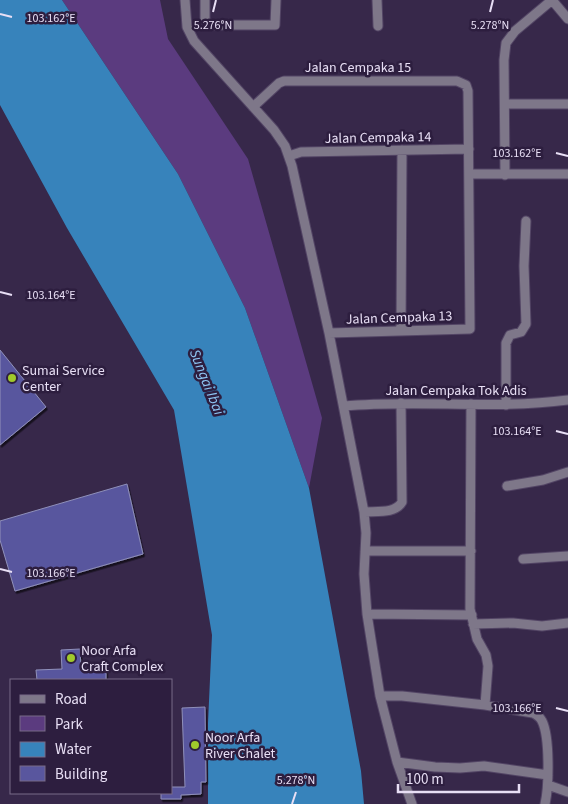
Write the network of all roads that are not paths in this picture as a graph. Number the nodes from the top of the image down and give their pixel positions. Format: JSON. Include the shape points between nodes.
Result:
{"nodes":[{"id":1,"x":185,"y":0,"type":"edge"},
{"id":2,"x":205,"y":0,"type":"edge"},
{"id":3,"x":276,"y":0,"type":"edge"},
{"id":4,"x":377,"y":0,"type":"edge"},
{"id":5,"x":552,"y":0,"type":"edge"},
{"id":6,"x":568,"y":19,"type":"edge"},
{"id":7,"x":378,"y":26,"type":"dead end"},
{"id":8,"x":505,"y":104,"type":"junction"},
{"id":9,"x":568,"y":104,"type":"edge"},
{"id":10,"x":253,"y":107,"type":"junction"},
{"id":11,"x":469,"y":149,"type":"junction"},
{"id":12,"x":402,"y":150,"type":"junction"},
{"id":13,"x":289,"y":156,"type":"junction"},
{"id":14,"x":474,"y":174,"type":"junction"},
{"id":15,"x":505,"y":174,"type":"junction"},
{"id":16,"x":568,"y":174,"type":"edge"},
{"id":17,"x":526,"y":222,"type":"dead end"},
{"id":18,"x":401,"y":330,"type":"junction"},
{"id":19,"x":329,"y":333,"type":"junction"},
{"id":20,"x":568,"y":400,"type":"edge"},
{"id":21,"x":401,"y":403,"type":"junction"},
{"id":22,"x":471,"y":404,"type":"junction"},
{"id":23,"x":502,"y":405,"type":"junction"},
{"id":24,"x":344,"y":406,"type":"junction"},
{"id":25,"x":568,"y":472,"type":"edge"},
{"id":26,"x":507,"y":486,"type":"dead end"},
{"id":27,"x":364,"y":512,"type":"junction"},
{"id":28,"x":471,"y":543,"type":"junction"},
{"id":29,"x":365,"y":551,"type":"junction"},
{"id":30,"x":568,"y":556,"type":"edge"},
{"id":31,"x":523,"y":559,"type":"dead end"},
{"id":32,"x":367,"y":614,"type":"junction"},
{"id":33,"x":472,"y":620,"type":"junction"},
{"id":34,"x":568,"y":624,"type":"edge"},
{"id":35,"x":380,"y":696,"type":"junction"},
{"id":36,"x":486,"y":705,"type":"junction"},
{"id":37,"x":397,"y":762,"type":"junction"},
{"id":38,"x":548,"y":776,"type":"junction"},
{"id":39,"x":548,"y":785,"type":"junction"},
{"id":40,"x":568,"y":792,"type":"edge"},
{"id":41,"x":412,"y":804,"type":"edge"},
{"id":42,"x":545,"y":804,"type":"edge"}],
"edges":[{"from":1,"to":10,"type":"street","via":[[186,20],[192,38]]},
{"from":2,"to":3,"type":"street","via":[[205,20],[208,23],[275,25]]},
{"from":4,"to":7,"type":"street"},
{"from":5,"to":6,"type":"street"},
{"from":5,"to":8,"type":"street","via":[[515,31],[506,43]]},
{"from":8,"to":9,"type":"street"},
{"from":8,"to":15,"type":"street"},
{"from":10,"to":11,"type":"street","name":"Jalan Cempaka 15","via":[[284,81],[457,81],[466,85],[468,90]]},
{"from":10,"to":13,"type":"street","via":[[274,130]]},
{"from":11,"to":12,"type":"street","name":"Jalan Cempaka 14"},
{"from":11,"to":14,"type":"street"},
{"from":12,"to":13,"type":"street","name":"Jalan Cempaka 14","via":[[301,152]]},
{"from":12,"to":18,"type":"street"},
{"from":13,"to":19,"type":"street"},
{"from":14,"to":15,"type":"street"},
{"from":14,"to":18,"type":"street","name":"Jalan Cempaka 13","via":[[470,329]]},
{"from":15,"to":16,"type":"street"},
{"from":17,"to":23,"type":"street","via":[[526,324],[521,332],[510,335],[506,343]]},
{"from":18,"to":19,"type":"street","name":"Jalan Cempaka 13"},
{"from":19,"to":24,"type":"street"},
{"from":20,"to":23,"type":"street","name":"Jalan Cempaka Tok Adis"},
{"from":21,"to":22,"type":"street","name":"Jalan Cempaka Tok Adis"},
{"from":21,"to":24,"type":"street","name":"Jalan Cempaka Tok Adis"},
{"from":21,"to":27,"type":"street","via":[[402,502],[394,510]]},
{"from":22,"to":23,"type":"street","name":"Jalan Cempaka Tok Adis"},
{"from":22,"to":28,"type":"street"},
{"from":24,"to":27,"type":"street"},
{"from":25,"to":26,"type":"street"},
{"from":27,"to":29,"type":"street"},
{"from":28,"to":29,"type":"street"},
{"from":28,"to":33,"type":"street"},
{"from":29,"to":32,"type":"street"},
{"from":30,"to":31,"type":"street"},
{"from":32,"to":33,"type":"street"},
{"from":32,"to":35,"type":"street"},
{"from":33,"to":34,"type":"street","via":[[542,626]]},
{"from":33,"to":36,"type":"street","via":[[488,666]]},
{"from":35,"to":36,"type":"street"},
{"from":35,"to":37,"type":"street"},
{"from":36,"to":38,"type":"street","via":[[539,716],[545,730]]},
{"from":37,"to":38,"type":"street","via":[[435,767],[484,766]]},
{"from":37,"to":41,"type":"street"},
{"from":38,"to":39,"type":"street"},
{"from":39,"to":40,"type":"street"},
{"from":39,"to":42,"type":"street"}]}
